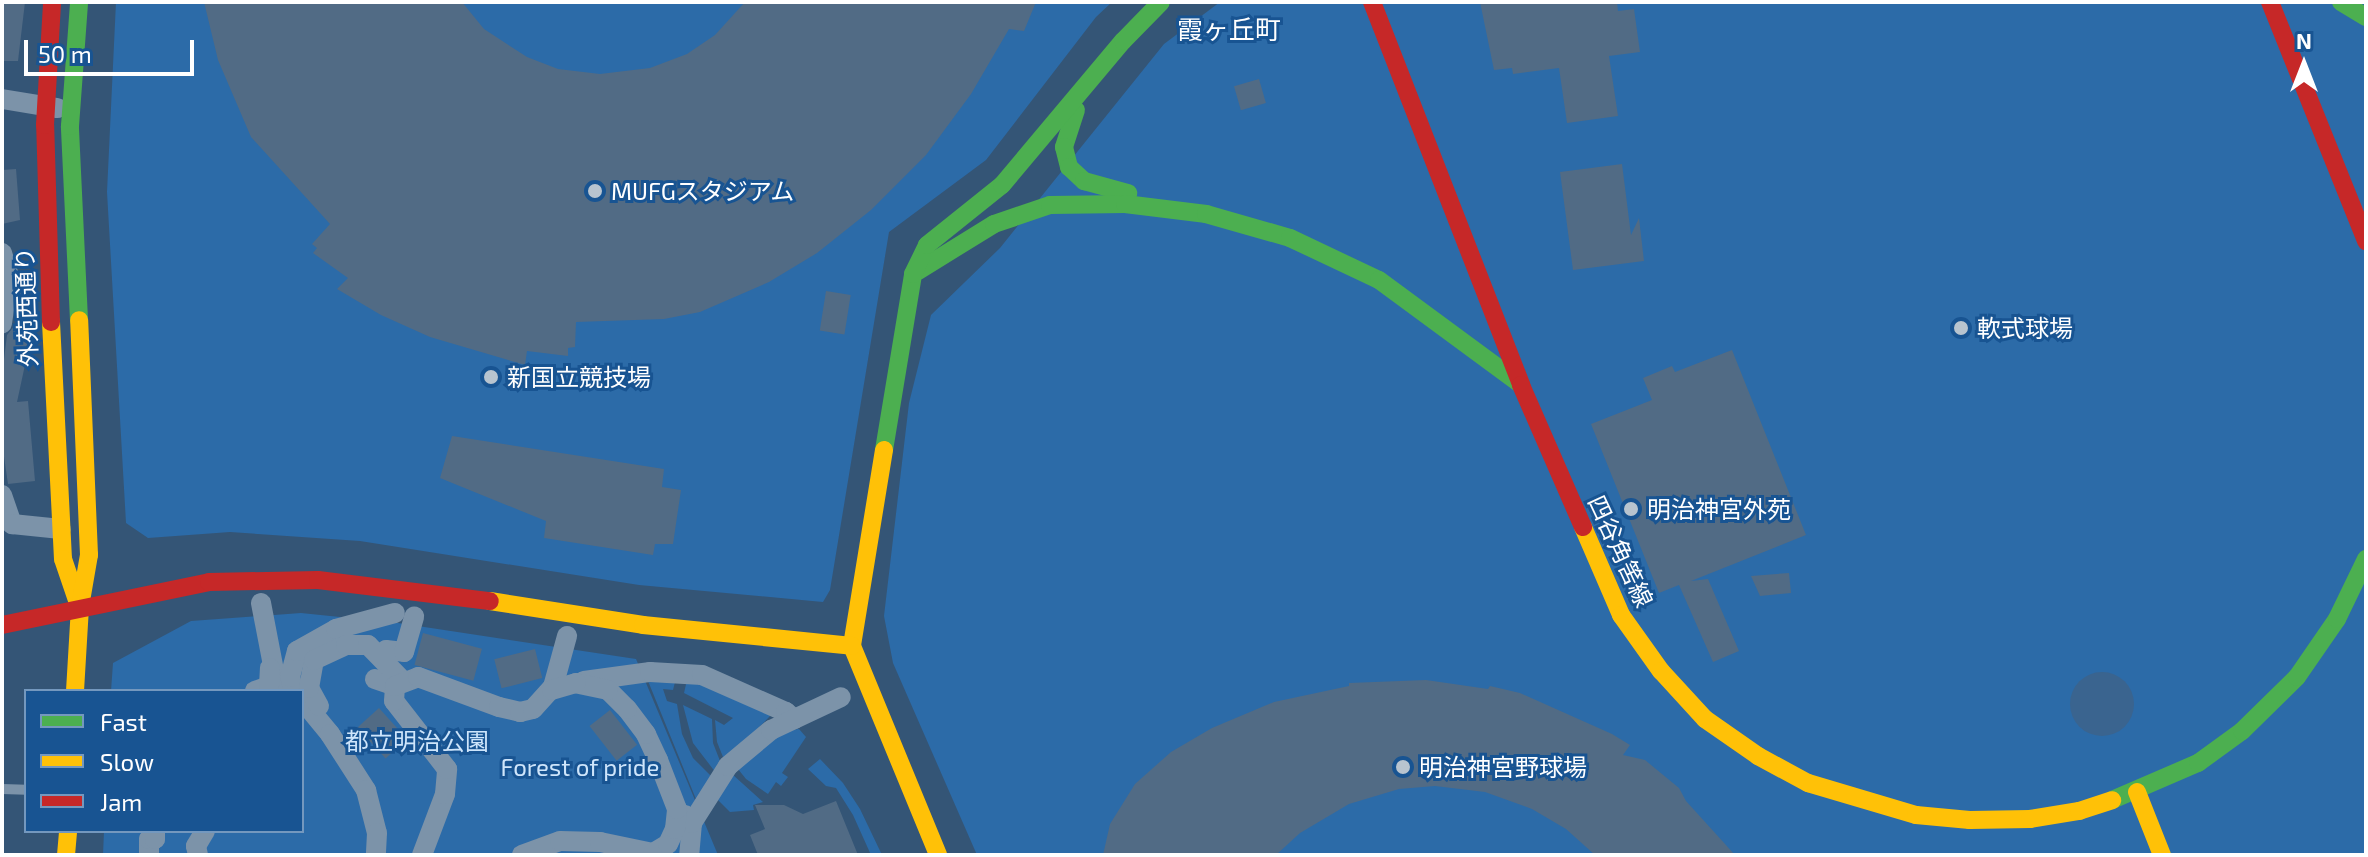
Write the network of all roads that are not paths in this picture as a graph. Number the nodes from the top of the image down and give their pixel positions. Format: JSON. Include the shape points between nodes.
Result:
{"nodes":[{"id":1,"x":52,"y":2,"type":"edge"},
{"id":2,"x":79,"y":2,"type":"edge"},
{"id":3,"x":1161,"y":2,"type":"edge"},
{"id":4,"x":1372,"y":2,"type":"edge"},
{"id":5,"x":2270,"y":2,"type":"edge"},
{"id":6,"x":2341,"y":2,"type":"edge"},
{"id":7,"x":2366,"y":17,"type":"edge"},
{"id":8,"x":1082,"y":92,"type":"junction"},
{"id":9,"x":2,"y":99,"type":"edge"},
{"id":10,"x":45,"y":106,"type":"junction"},
{"id":11,"x":71,"y":109,"type":"junction"},
{"id":12,"x":1206,"y":214,"type":"junction"},
{"id":13,"x":2366,"y":241,"type":"edge"},
{"id":14,"x":2,"y":253,"type":"edge"},
{"id":15,"x":913,"y":274,"type":"junction"},
{"id":16,"x":2,"y":323,"type":"edge"},
{"id":17,"x":1521,"y":385,"type":"junction"},
{"id":18,"x":2,"y":495,"type":"edge"},
{"id":19,"x":61,"y":529,"type":"junction"},
{"id":20,"x":2366,"y":559,"type":"edge"},
{"id":21,"x":261,"y":603,"type":"dead end"},
{"id":22,"x":80,"y":607,"type":"junction"},
{"id":23,"x":2,"y":625,"type":"edge"},
{"id":24,"x":567,"y":636,"type":"dead end"},
{"id":25,"x":852,"y":646,"type":"junction"},
{"id":26,"x":384,"y":660,"type":"junction"},
{"id":27,"x":283,"y":668,"type":"junction"},
{"id":28,"x":390,"y":682,"type":"junction"},
{"id":29,"x":576,"y":683,"type":"junction"},
{"id":30,"x":75,"y":689,"type":"edge"},
{"id":31,"x":261,"y":689,"type":"edge"},
{"id":32,"x":278,"y":689,"type":"edge"},
{"id":33,"x":295,"y":689,"type":"edge"},
{"id":34,"x":552,"y":690,"type":"junction"},
{"id":35,"x":841,"y":697,"type":"dead end"},
{"id":36,"x":310,"y":712,"type":"edge"},
{"id":37,"x":794,"y":719,"type":"junction"},
{"id":38,"x":2,"y":789,"type":"edge"},
{"id":39,"x":24,"y":790,"type":"edge"},
{"id":40,"x":2137,"y":792,"type":"junction"},
{"id":41,"x":684,"y":819,"type":"junction"},
{"id":42,"x":68,"y":833,"type":"edge"},
{"id":43,"x":155,"y":833,"type":"edge"},
{"id":44,"x":204,"y":833,"type":"edge"},
{"id":45,"x":935,"y":847,"type":"edge"},
{"id":46,"x":654,"y":854,"type":"edge"},
{"id":47,"x":66,"y":855,"type":"edge"},
{"id":48,"x":149,"y":855,"type":"edge"},
{"id":49,"x":198,"y":855,"type":"edge"},
{"id":50,"x":360,"y":855,"type":"edge"},
{"id":51,"x":376,"y":855,"type":"edge"},
{"id":52,"x":422,"y":855,"type":"edge"},
{"id":53,"x":522,"y":855,"type":"edge"},
{"id":54,"x":689,"y":855,"type":"edge"},
{"id":55,"x":2162,"y":855,"type":"edge"}],
"edges":[{"from":1,"to":10,"type":"main road","name":"外苑西通り"},
{"from":2,"to":11,"type":"main road","name":"外苑西通り"},
{"from":3,"to":8,"type":"main road"},
{"from":4,"to":17,"type":"main road","name":"四谷角筈線"},
{"from":5,"to":13,"type":"main road"},
{"from":6,"to":7,"type":"main road"},
{"from":8,"to":12,"type":"main road","via":[[1064,147],[1075,174],[1094,185]]},
{"from":8,"to":15,"type":"main road","via":[[1002,185],[927,245]]},
{"from":9,"to":10,"type":"street"},
{"from":10,"to":11,"type":"street"},
{"from":10,"to":19,"type":"main road","name":"外苑西通り"},
{"from":11,"to":22,"type":"main road","name":"外苑西通り","via":[[89,555]]},
{"from":12,"to":15,"type":"main road","via":[[1125,204],[1050,205],[994,224]]},
{"from":12,"to":17,"type":"main road","via":[[1290,238],[1379,280]]},
{"from":14,"to":16,"type":"street","via":[[9,276]]},
{"from":15,"to":25,"type":"main road"},
{"from":17,"to":40,"type":"main road","name":"四谷角筈線","via":[[1621,615],[1661,671],[1705,719],[1758,756],[1808,783],[1916,815],[2030,819],[2079,811]]},
{"from":18,"to":19,"type":"street","via":[[12,524]]},
{"from":19,"to":22,"type":"main road","name":"外苑西通り","via":[[63,559]]},
{"from":20,"to":40,"type":"main road","name":"四谷角筈線","via":[[2337,619],[2297,677],[2242,731],[2198,763]]},
{"from":21,"to":27,"type":"street"},
{"from":22,"to":23,"type":"main road"},
{"from":22,"to":25,"type":"main road","via":[[209,582],[318,580],[643,625]]},
{"from":22,"to":30,"type":"main road","name":"外苑西通り"},
{"from":24,"to":34,"type":"street"},
{"from":25,"to":45,"type":"main road"},
{"from":26,"to":27,"type":"street","via":[[386,650],[404,652],[404,615],[336,629],[297,651]]},
{"from":26,"to":28,"type":"street"},
{"from":26,"to":36,"type":"street","via":[[368,645],[346,645],[314,660]]},
{"from":27,"to":31,"type":"street","via":[[270,667],[269,686]]},
{"from":27,"to":32,"type":"street"},
{"from":27,"to":33,"type":"street"},
{"from":28,"to":34,"type":"street","via":[[424,678],[520,712],[533,709]]},
{"from":28,"to":52,"type":"street","via":[[394,701],[447,769],[445,794]]},
{"from":29,"to":34,"type":"street"},
{"from":29,"to":37,"type":"street","via":[[650,672],[702,675]]},
{"from":29,"to":41,"type":"street","via":[[608,690],[627,709],[652,747]]},
{"from":35,"to":37,"type":"street"},
{"from":36,"to":50,"type":"street","via":[[342,759],[364,811]]},
{"from":36,"to":51,"type":"street","via":[[366,790],[377,833]]},
{"from":37,"to":41,"type":"street","via":[[771,730],[728,766]]},
{"from":38,"to":39,"type":"lane"},
{"from":40,"to":55,"type":"main road"},
{"from":41,"to":46,"type":"street","via":[[668,844]]},
{"from":41,"to":54,"type":"street"},
{"from":42,"to":47,"type":"main road"},
{"from":43,"to":48,"type":"street","via":[[155,839],[149,839]]},
{"from":44,"to":49,"type":"street","via":[[196,846]]},
{"from":46,"to":53,"type":"street","via":[[600,842],[560,841]]}]}
